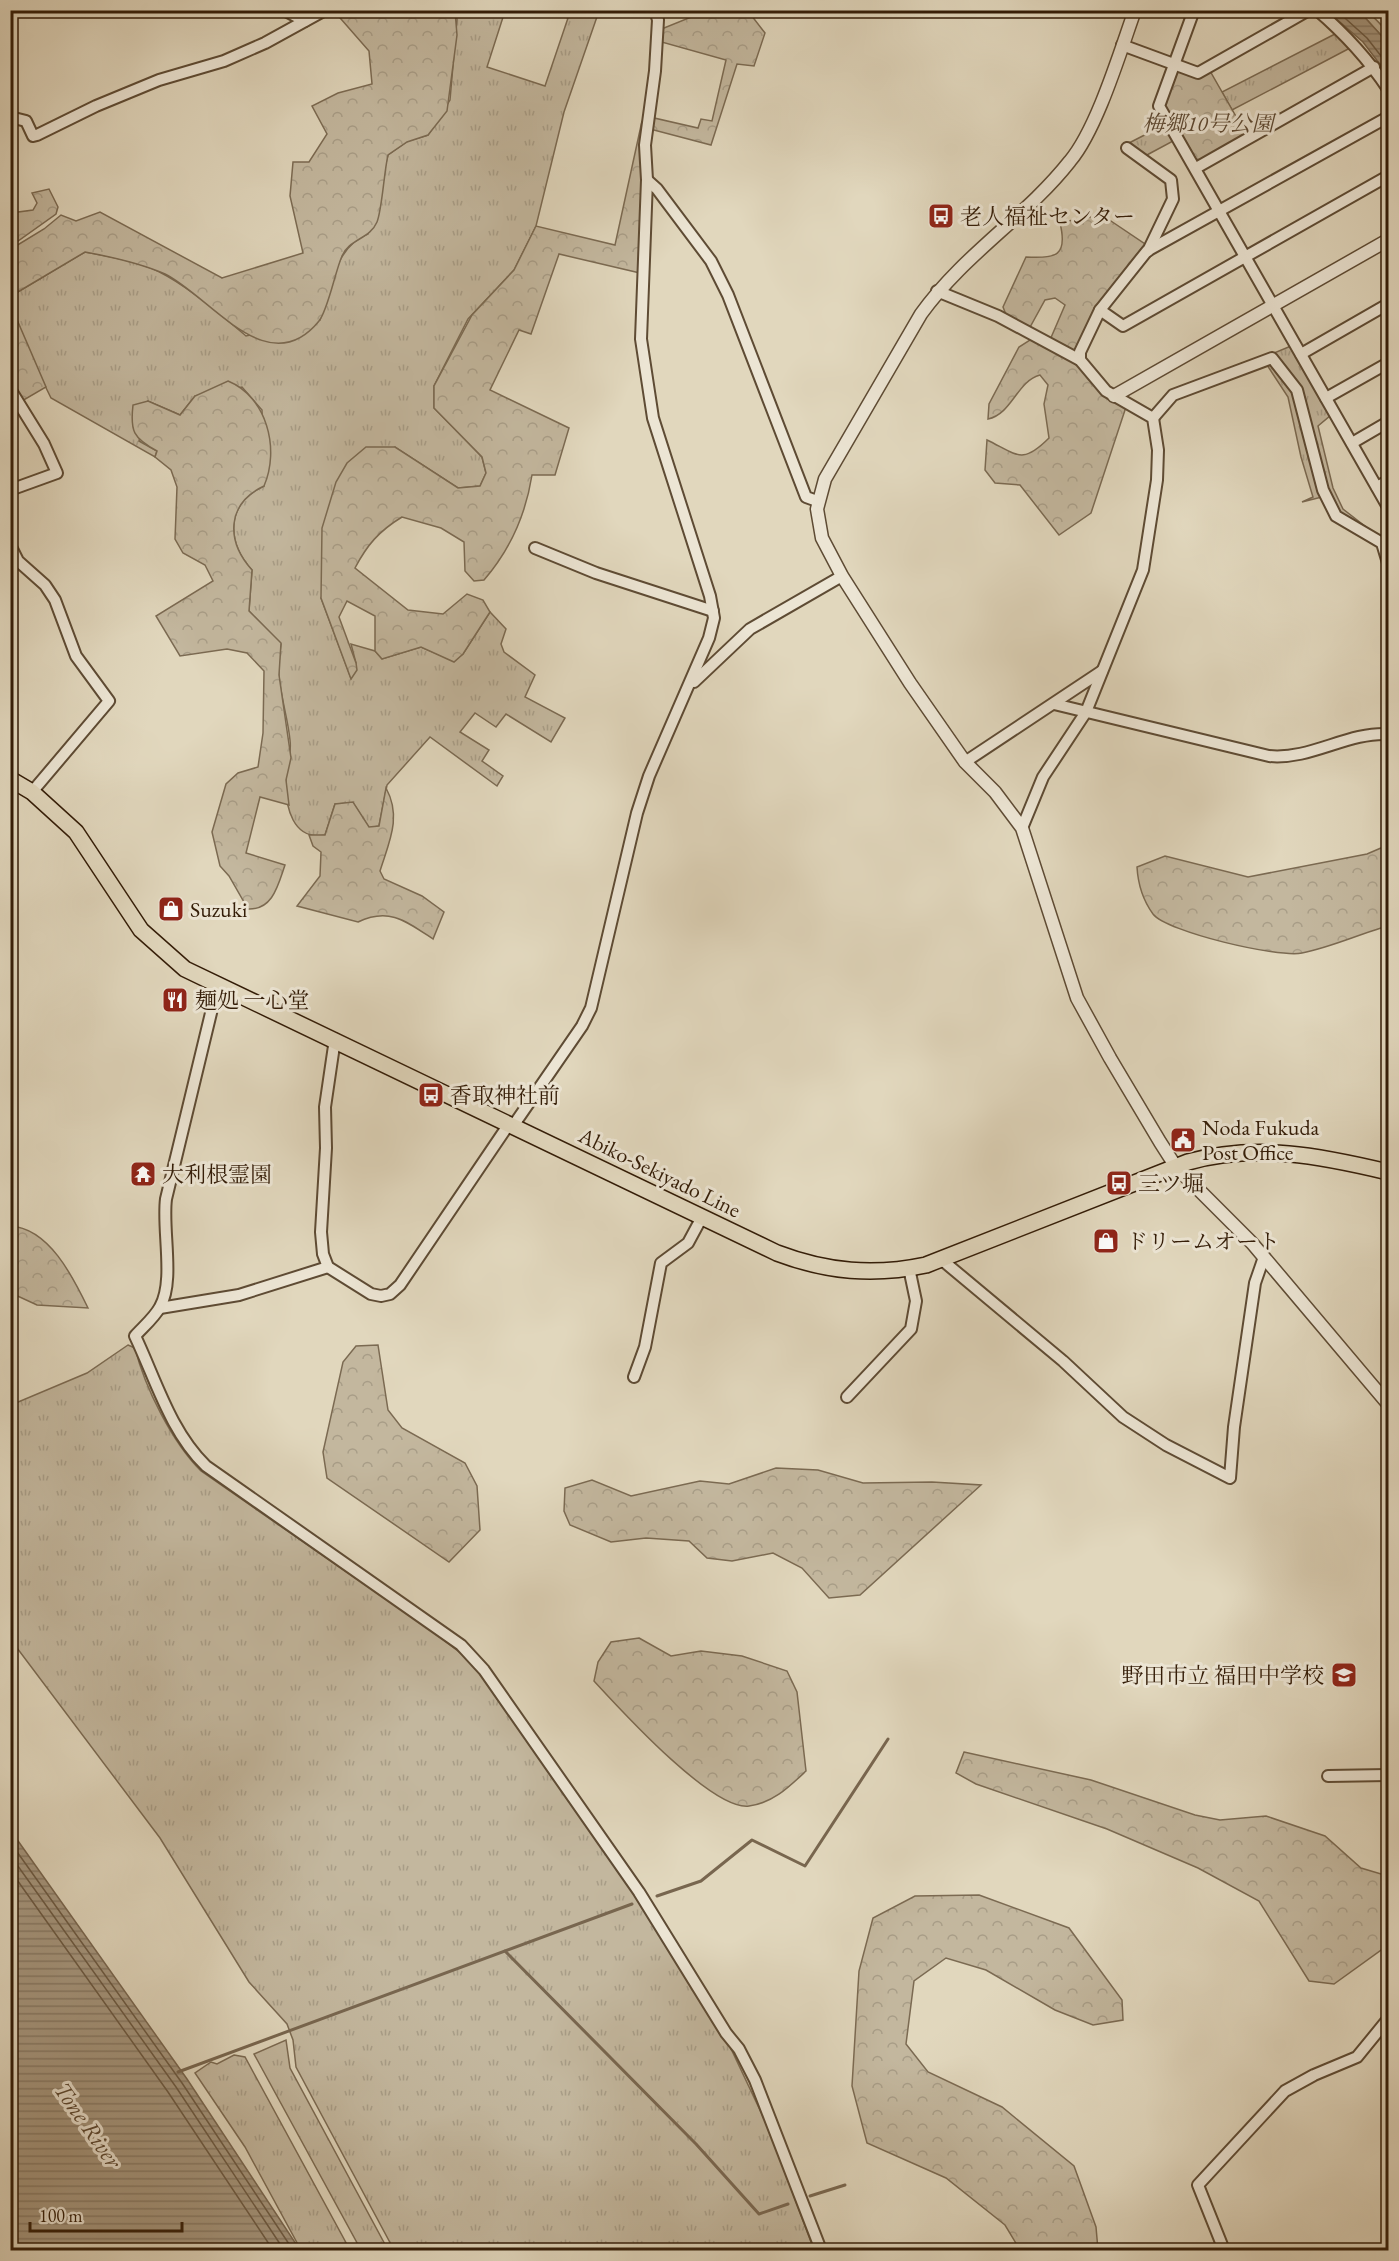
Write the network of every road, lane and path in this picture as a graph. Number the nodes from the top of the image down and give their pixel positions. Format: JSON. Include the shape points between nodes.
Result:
{"nodes":[{"id":1,"x":284,"y":10,"type":"edge"},
{"id":2,"x":325,"y":10,"type":"edge"},
{"id":3,"x":656,"y":10,"type":"edge"},
{"id":4,"x":1135,"y":10,"type":"edge"},
{"id":5,"x":1194,"y":10,"type":"edge"},
{"id":6,"x":1309,"y":10,"type":"edge"},
{"id":7,"x":1317,"y":10,"type":"edge"},
{"id":8,"x":305,"y":21,"type":"junction"},
{"id":9,"x":1122,"y":45,"type":"junction"},
{"id":10,"x":1175,"y":64,"type":"junction"},
{"id":11,"x":1374,"y":68,"type":"junction"},
{"id":12,"x":1389,"y":89,"type":"edge"},
{"id":13,"x":10,"y":117,"type":"edge"},
{"id":14,"x":1389,"y":117,"type":"edge"},
{"id":15,"x":1127,"y":148,"type":"dead end"},
{"id":16,"x":1196,"y":168,"type":"junction"},
{"id":17,"x":1389,"y":176,"type":"edge"},
{"id":18,"x":646,"y":180,"type":"junction"},
{"id":19,"x":1220,"y":213,"type":"junction"},
{"id":20,"x":1389,"y":240,"type":"edge"},
{"id":21,"x":1148,"y":251,"type":"junction"},
{"id":22,"x":1246,"y":256,"type":"junction"},
{"id":23,"x":938,"y":291,"type":"junction"},
{"id":24,"x":1389,"y":304,"type":"edge"},
{"id":25,"x":1273,"y":305,"type":"junction"},
{"id":26,"x":1100,"y":310,"type":"junction"},
{"id":27,"x":1301,"y":354,"type":"junction"},
{"id":28,"x":1080,"y":360,"type":"junction"},
{"id":29,"x":1389,"y":363,"type":"edge"},
{"id":30,"x":10,"y":389,"type":"edge"},
{"id":31,"x":1114,"y":396,"type":"junction"},
{"id":32,"x":1326,"y":398,"type":"junction"},
{"id":33,"x":1153,"y":418,"type":"junction"},
{"id":34,"x":1389,"y":422,"type":"edge"},
{"id":35,"x":1352,"y":443,"type":"junction"},
{"id":36,"x":1389,"y":481,"type":"edge"},
{"id":37,"x":1377,"y":487,"type":"junction"},
{"id":38,"x":10,"y":490,"type":"edge"},
{"id":39,"x":817,"y":501,"type":"junction"},
{"id":40,"x":1389,"y":507,"type":"edge"},
{"id":41,"x":1385,"y":542,"type":"edge"},
{"id":42,"x":10,"y":545,"type":"edge"},
{"id":43,"x":535,"y":548,"type":"dead end"},
{"id":44,"x":1389,"y":563,"type":"edge"},
{"id":45,"x":842,"y":576,"type":"junction"},
{"id":46,"x":713,"y":611,"type":"junction"},
{"id":47,"x":1102,"y":671,"type":"junction"},
{"id":48,"x":691,"y":684,"type":"junction"},
{"id":49,"x":1054,"y":704,"type":"junction"},
{"id":50,"x":1086,"y":712,"type":"junction"},
{"id":51,"x":1389,"y":734,"type":"edge"},
{"id":52,"x":965,"y":762,"type":"junction"},
{"id":53,"x":10,"y":779,"type":"edge"},
{"id":54,"x":32,"y":792,"type":"junction"},
{"id":55,"x":1022,"y":828,"type":"junction"},
{"id":56,"x":218,"y":984,"type":"junction"},
{"id":57,"x":335,"y":1039,"type":"junction"},
{"id":58,"x":511,"y":1125,"type":"junction"},
{"id":59,"x":1176,"y":1167,"type":"junction"},
{"id":60,"x":1389,"y":1172,"type":"edge"},
{"id":61,"x":702,"y":1217,"type":"junction"},
{"id":62,"x":1264,"y":1257,"type":"junction"},
{"id":63,"x":942,"y":1260,"type":"junction"},
{"id":64,"x":328,"y":1267,"type":"junction"},
{"id":65,"x":909,"y":1268,"type":"junction"},
{"id":66,"x":160,"y":1308,"type":"junction"},
{"id":67,"x":634,"y":1377,"type":"dead end"},
{"id":68,"x":847,"y":1397,"type":"dead end"},
{"id":69,"x":1389,"y":1404,"type":"edge"},
{"id":70,"x":1389,"y":1775,"type":"edge"},
{"id":71,"x":1328,"y":1776,"type":"dead end"},
{"id":72,"x":1389,"y":2019,"type":"edge"},
{"id":73,"x":820,"y":2250,"type":"edge"},
{"id":74,"x":1224,"y":2250,"type":"edge"}],
"edges":[{"from":1,"to":8,"type":"street"},
{"from":2,"to":8,"type":"street"},
{"from":3,"to":18,"type":"street","via":[[655,71],[645,145]]},
{"from":4,"to":9,"type":"street"},
{"from":5,"to":10,"type":"street"},
{"from":6,"to":10,"type":"street","via":[[1198,73]]},
{"from":7,"to":11,"type":"street","via":[[1343,32]]},
{"from":8,"to":13,"type":"street","via":[[224,61],[159,80],[37,135],[33,136],[26,121]]},
{"from":9,"to":10,"type":"street"},
{"from":9,"to":23,"type":"street","via":[[1087,134],[1071,161]]},
{"from":10,"to":16,"type":"street","via":[[1159,106]]},
{"from":11,"to":12,"type":"street"},
{"from":11,"to":16,"type":"street"},
{"from":14,"to":19,"type":"street"},
{"from":15,"to":21,"type":"street","via":[[1171,180],[1173,199]]},
{"from":16,"to":19,"type":"street"},
{"from":17,"to":22,"type":"street"},
{"from":18,"to":39,"type":"street","via":[[711,261],[728,295],[806,497]]},
{"from":18,"to":46,"type":"street","via":[[641,339],[647,383],[653,418]]},
{"from":19,"to":21,"type":"street"},
{"from":19,"to":22,"type":"street"},
{"from":20,"to":25,"type":"street"},
{"from":21,"to":26,"type":"street"},
{"from":22,"to":25,"type":"street"},
{"from":22,"to":26,"type":"street","via":[[1123,327]]},
{"from":23,"to":28,"type":"street","via":[[999,316]]},
{"from":23,"to":39,"type":"street","via":[[837,458]]},
{"from":24,"to":27,"type":"street"},
{"from":25,"to":27,"type":"street"},
{"from":25,"to":31,"type":"street"},
{"from":26,"to":28,"type":"street"},
{"from":27,"to":32,"type":"street"},
{"from":28,"to":31,"type":"street"},
{"from":29,"to":32,"type":"street"},
{"from":30,"to":38,"type":"street","via":[[40,435],[57,473]]},
{"from":31,"to":33,"type":"street"},
{"from":32,"to":35,"type":"street"},
{"from":33,"to":41,"type":"street","via":[[1173,395],[1272,358],[1297,390],[1323,490],[1336,516]]},
{"from":33,"to":47,"type":"street","via":[[1157,480],[1143,570]]},
{"from":34,"to":35,"type":"street"},
{"from":35,"to":37,"type":"street"},
{"from":36,"to":37,"type":"street"},
{"from":37,"to":40,"type":"street"},
{"from":39,"to":45,"type":"street","via":[[822,538]]},
{"from":41,"to":44,"type":"street"},
{"from":42,"to":54,"type":"street","via":[[18,561],[45,585],[55,600],[76,656],[109,701]]},
{"from":43,"to":46,"type":"street","via":[[596,573]]},
{"from":45,"to":48,"type":"street","via":[[750,628]]},
{"from":45,"to":52,"type":"street","via":[[882,642]]},
{"from":46,"to":48,"type":"street","via":[[709,638]]},
{"from":47,"to":49,"type":"street"},
{"from":47,"to":50,"type":"street"},
{"from":48,"to":58,"type":"street","via":[[636,813],[591,1008]]},
{"from":49,"to":50,"type":"street"},
{"from":49,"to":52,"type":"street"},
{"from":50,"to":51,"type":"street","via":[[1275,757],[1318,751],[1369,734]]},
{"from":50,"to":55,"type":"street","via":[[1043,777]]},
{"from":52,"to":55,"type":"street","via":[[995,792]]},
{"from":53,"to":54,"type":"main road","name":"Abiko-Sekiyado Line"},
{"from":54,"to":56,"type":"main road","name":"Abiko-Sekiyado Line","via":[[76,831],[153,944],[185,969]]},
{"from":55,"to":59,"type":"street","via":[[1081,1006]]},
{"from":56,"to":57,"type":"main road","name":"Abiko-Sekiyado Line"},
{"from":56,"to":66,"type":"street","via":[[166,1199],[165,1293]]},
{"from":57,"to":58,"type":"main road","name":"Abiko-Sekiyado Line"},
{"from":57,"to":64,"type":"street","via":[[325,1107],[322,1173],[321,1232]]},
{"from":58,"to":61,"type":"main road","name":"Abiko-Sekiyado Line"},
{"from":58,"to":64,"type":"street","via":[[390,1294],[371,1294]]},
{"from":59,"to":60,"type":"main road","name":"Abiko-Sekiyado Line","via":[[1222,1155],[1277,1151],[1326,1157]]},
{"from":59,"to":62,"type":"street"},
{"from":59,"to":63,"type":"main road","name":"Abiko-Sekiyado Line"},
{"from":61,"to":65,"type":"main road","name":"Abiko-Sekiyado Line","via":[[777,1253],[810,1264],[860,1272]]},
{"from":61,"to":67,"type":"street","via":[[688,1243],[661,1263],[645,1347]]},
{"from":62,"to":63,"type":"street","via":[[1255,1283],[1230,1478],[1166,1445],[1123,1417]]},
{"from":62,"to":69,"type":"street"},
{"from":63,"to":65,"type":"main road","name":"Abiko-Sekiyado Line"},
{"from":64,"to":66,"type":"street","via":[[239,1294]]},
{"from":65,"to":68,"type":"street","via":[[916,1301],[911,1329]]},
{"from":66,"to":73,"type":"street","via":[[135,1336],[167,1409],[192,1453],[223,1480],[461,1645],[484,1670],[638,1890],[726,2033],[740,2049]]},
{"from":70,"to":71,"type":"street"},
{"from":72,"to":74,"type":"street","via":[[1357,2057],[1285,2091],[1198,2185]]}]}
